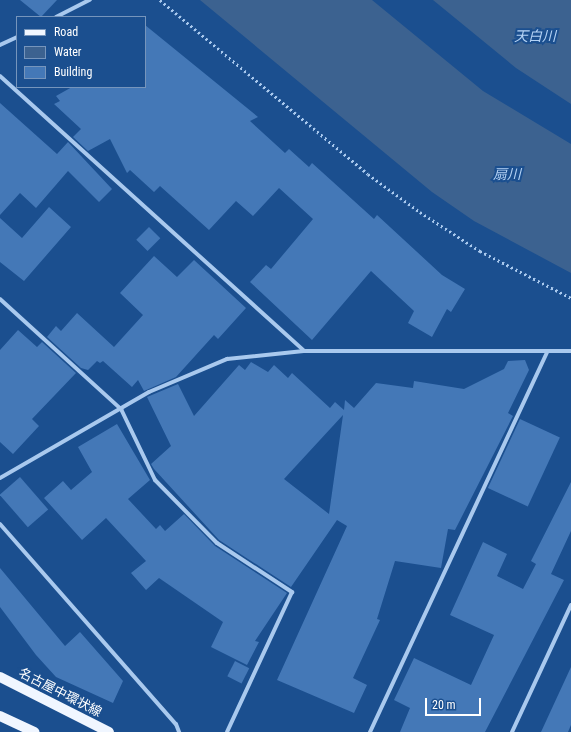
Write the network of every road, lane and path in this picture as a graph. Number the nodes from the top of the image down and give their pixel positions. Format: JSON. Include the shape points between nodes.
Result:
{"nodes":[{"id":1,"x":90,"y":0,"type":"edge"},
{"id":2,"x":160,"y":0,"type":"edge"},
{"id":3,"x":58,"y":16,"type":"edge"},
{"id":4,"x":16,"y":37,"type":"edge"},
{"id":5,"x":0,"y":45,"type":"edge"},
{"id":6,"x":0,"y":76,"type":"edge"},
{"id":7,"x":571,"y":298,"type":"edge"},
{"id":8,"x":0,"y":299,"type":"edge"},
{"id":9,"x":304,"y":351,"type":"junction"},
{"id":10,"x":571,"y":351,"type":"edge"},
{"id":11,"x":548,"y":352,"type":"junction"},
{"id":12,"x":121,"y":409,"type":"junction"},
{"id":13,"x":0,"y":478,"type":"edge"},
{"id":14,"x":0,"y":524,"type":"edge"},
{"id":15,"x":571,"y":605,"type":"edge"},
{"id":16,"x":0,"y":677,"type":"edge"},
{"id":17,"x":0,"y":716,"type":"edge"},
{"id":18,"x":34,"y":732,"type":"edge"},
{"id":19,"x":108,"y":732,"type":"edge"},
{"id":20,"x":179,"y":732,"type":"edge"},
{"id":21,"x":227,"y":732,"type":"edge"},
{"id":22,"x":370,"y":732,"type":"edge"},
{"id":23,"x":512,"y":732,"type":"edge"}],
"edges":[{"from":1,"to":3,"type":"street"},
{"from":2,"to":7,"type":"path","via":[[368,174],[420,212],[480,252]]},
{"from":4,"to":5,"type":"street"},
{"from":6,"to":9,"type":"street"},
{"from":8,"to":12,"type":"street"},
{"from":9,"to":11,"type":"street"},
{"from":9,"to":12,"type":"street","via":[[227,359],[196,369]]},
{"from":10,"to":11,"type":"street"},
{"from":11,"to":22,"type":"street"},
{"from":12,"to":13,"type":"street"},
{"from":12,"to":21,"type":"street","via":[[155,480],[217,543],[292,592]]},
{"from":14,"to":20,"type":"street","via":[[176,724]]},
{"from":15,"to":23,"type":"street"},
{"from":16,"to":19,"type":"main road","name":"名古屋中環状線"},
{"from":17,"to":18,"type":"main road"}]}
